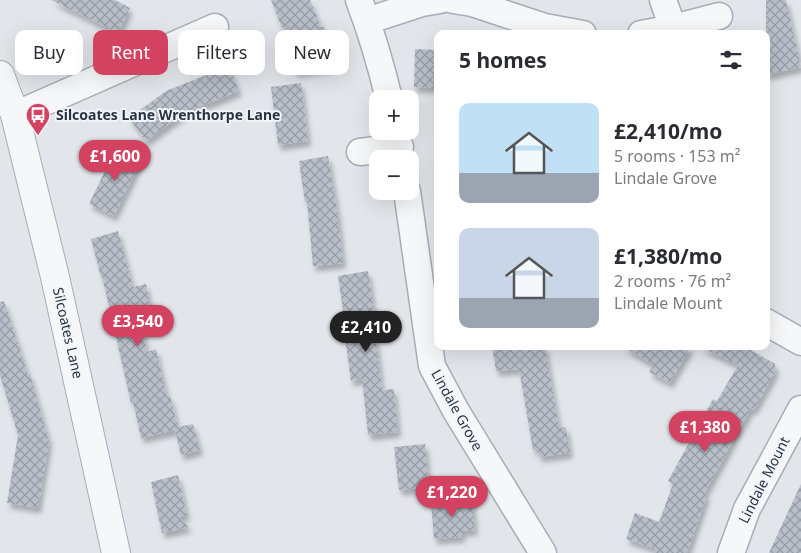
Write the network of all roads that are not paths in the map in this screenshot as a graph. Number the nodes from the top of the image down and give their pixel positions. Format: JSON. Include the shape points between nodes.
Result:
{"nodes":[{"id":1,"x":440,"y":0,"type":"edge"},
{"id":2,"x":453,"y":0,"type":"edge"},
{"id":3,"x":663,"y":0,"type":"edge"},
{"id":4,"x":363,"y":11,"type":"edge"},
{"id":5,"x":719,"y":16,"type":"dead end"},
{"id":6,"x":215,"y":27,"type":"dead end"},
{"id":7,"x":673,"y":28,"type":"junction"},
{"id":8,"x":561,"y":30,"type":"edge"},
{"id":9,"x":662,"y":30,"type":"edge"},
{"id":10,"x":0,"y":75,"type":"edge"},
{"id":11,"x":387,"y":90,"type":"edge"},
{"id":12,"x":15,"y":115,"type":"junction"},
{"id":13,"x":400,"y":146,"type":"edge"},
{"id":14,"x":360,"y":152,"type":"dead end"},
{"id":15,"x":408,"y":200,"type":"edge"},
{"id":16,"x":770,"y":324,"type":"edge"},
{"id":17,"x":801,"y":342,"type":"edge"},
{"id":18,"x":801,"y":409,"type":"edge"},
{"id":19,"x":116,"y":553,"type":"edge"},
{"id":20,"x":543,"y":553,"type":"edge"},
{"id":21,"x":731,"y":553,"type":"edge"}],
"edges":[{"from":1,"to":4,"type":"street"},
{"from":2,"to":8,"type":"street"},
{"from":3,"to":7,"type":"street"},
{"from":4,"to":11,"type":"street"},
{"from":5,"to":7,"type":"street"},
{"from":6,"to":12,"type":"street"},
{"from":7,"to":9,"type":"street"},
{"from":10,"to":12,"type":"street","name":"Silcoates Lane"},
{"from":12,"to":19,"type":"street","name":"Silcoates Lane","via":[[55,277]]},
{"from":13,"to":14,"type":"street"},
{"from":15,"to":20,"type":"street","name":"Lindale Grove","via":[[432,366]]},
{"from":16,"to":17,"type":"street"},
{"from":18,"to":21,"type":"street","name":"Lindale Mount","via":[[747,509]]}]}
